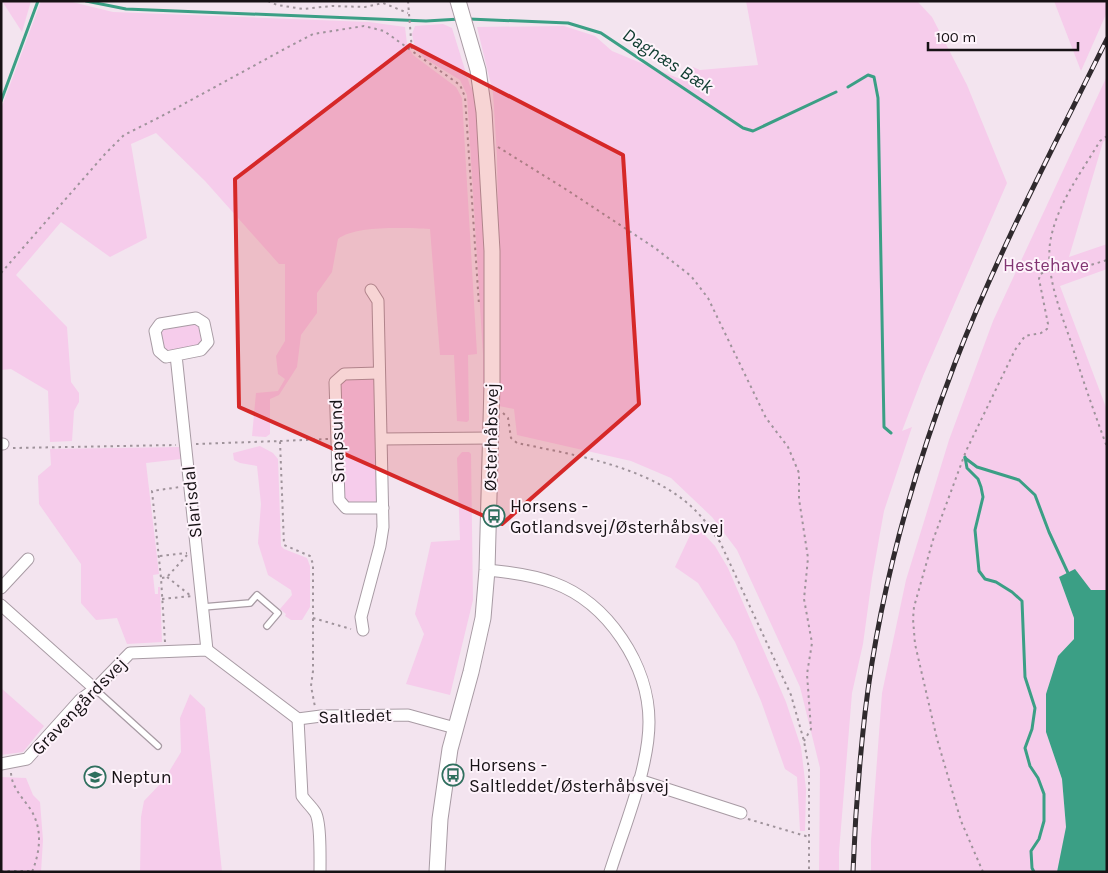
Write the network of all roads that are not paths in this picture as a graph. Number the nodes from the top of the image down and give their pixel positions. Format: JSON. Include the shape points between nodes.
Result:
{"nodes":[{"id":1,"x":459,"y":5,"type":"edge"},
{"id":2,"x":371,"y":290,"type":"dead end"},
{"id":3,"x":176,"y":355,"type":"junction"},
{"id":4,"x":379,"y":373,"type":"junction"},
{"id":5,"x":491,"y":438,"type":"junction"},
{"id":6,"x":382,"y":439,"type":"junction"},
{"id":7,"x":383,"y":508,"type":"junction"},
{"id":8,"x":28,"y":559,"type":"dead end"},
{"id":9,"x":487,"y":570,"type":"junction"},
{"id":10,"x":1,"y":588,"type":"edge"},
{"id":11,"x":198,"y":600,"type":"junction"},
{"id":12,"x":1,"y":605,"type":"edge"},
{"id":13,"x":267,"y":626,"type":"dead end"},
{"id":14,"x":363,"y":630,"type":"road end"},
{"id":15,"x":207,"y":650,"type":"junction"},
{"id":16,"x":95,"y":689,"type":"junction"},
{"id":17,"x":298,"y":719,"type":"junction"},
{"id":18,"x":455,"y":728,"type":"junction"},
{"id":19,"x":158,"y":746,"type":"dead end"},
{"id":20,"x":6,"y":763,"type":"edge"},
{"id":21,"x":639,"y":780,"type":"junction"},
{"id":22,"x":741,"y":813,"type":"road end"},
{"id":23,"x":320,"y":872,"type":"edge"},
{"id":24,"x":437,"y":872,"type":"edge"},
{"id":25,"x":610,"y":872,"type":"edge"}],
"edges":[{"from":1,"to":5,"type":"street","name":"Østerhåbsvej","via":[[478,70],[485,139],[492,251]]},
{"from":2,"to":4,"type":"street","via":[[378,301]]},
{"from":3,"to":3,"type":"street","via":[[201,350],[208,342],[204,323],[196,318],[160,324],[155,331],[159,351],[166,357]]},
{"from":3,"to":11,"type":"street","name":"Slarisdal"},
{"from":4,"to":6,"type":"street"},
{"from":4,"to":7,"type":"street","name":"Snapsund","via":[[344,374],[335,382],[336,439],[339,500],[346,508]]},
{"from":5,"to":6,"type":"street"},
{"from":5,"to":9,"type":"street","name":"Østerhåbsvej"},
{"from":6,"to":7,"type":"street"},
{"from":7,"to":14,"type":"street","via":[[380,546],[361,617]]},
{"from":8,"to":10,"type":"street"},
{"from":9,"to":18,"type":"street","name":"Østerhåbsvej","via":[[483,618]]},
{"from":9,"to":21,"type":"street","via":[[555,583],[580,597],[622,638],[636,663],[646,692],[649,722]]},
{"from":11,"to":13,"type":"lane","via":[[250,603],[257,594],[278,613]]},
{"from":11,"to":15,"type":"street","name":"Slarisdal"},
{"from":12,"to":16,"type":"street"},
{"from":15,"to":16,"type":"street","name":"Gravengårdsvej","via":[[130,653]]},
{"from":15,"to":17,"type":"street","name":"Saltledet"},
{"from":16,"to":19,"type":"lane"},
{"from":16,"to":20,"type":"street","name":"Gravengårdsvej","via":[[80,700],[27,759]]},
{"from":17,"to":18,"type":"street","name":"Saltledet","via":[[408,715]]},
{"from":17,"to":23,"type":"street","via":[[302,796],[318,820]]},
{"from":18,"to":24,"type":"street","name":"Østerhåbsvej","via":[[440,820]]},
{"from":21,"to":22,"type":"street"},
{"from":21,"to":25,"type":"street"}]}
